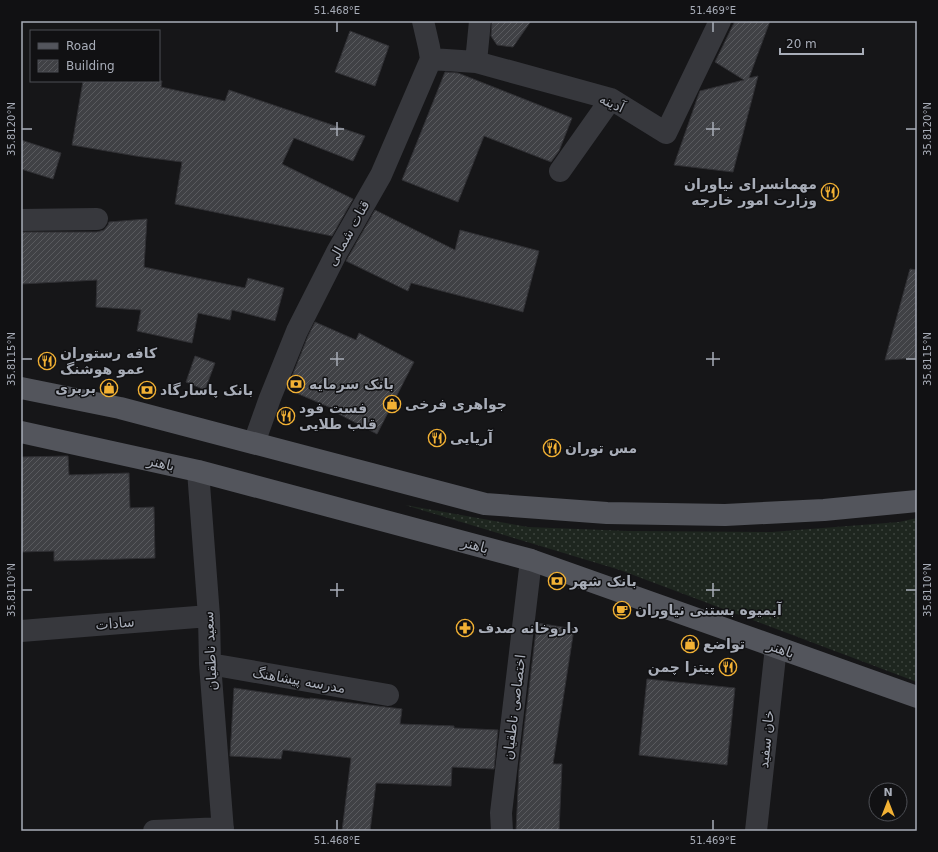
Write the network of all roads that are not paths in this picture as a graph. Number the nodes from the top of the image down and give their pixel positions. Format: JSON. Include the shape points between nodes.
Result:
{"nodes":[{"id":1,"x":423,"y":21,"type":"edge"},
{"id":2,"x":480,"y":21,"type":"edge"},
{"id":3,"x":720,"y":21,"type":"edge"},
{"id":4,"x":431,"y":59,"type":"junction"},
{"id":5,"x":476,"y":62,"type":"junction"},
{"id":6,"x":611,"y":99,"type":"junction"},
{"id":7,"x":560,"y":171,"type":"dead end"},
{"id":8,"x":97,"y":219,"type":"dead end"},
{"id":9,"x":21,"y":220,"type":"edge"},
{"id":10,"x":21,"y":388,"type":"edge"},
{"id":11,"x":21,"y":432,"type":"edge"},
{"id":12,"x":254,"y":443,"type":"junction"},
{"id":13,"x":198,"y":471,"type":"junction"},
{"id":14,"x":917,"y":501,"type":"edge"},
{"id":15,"x":532,"y":560,"type":"junction"},
{"id":16,"x":209,"y":616,"type":"junction"},
{"id":17,"x":21,"y":631,"type":"edge"},
{"id":18,"x":776,"y":647,"type":"junction"},
{"id":19,"x":210,"y":664,"type":"junction"},
{"id":20,"x":388,"y":695,"type":"dead end"},
{"id":21,"x":917,"y":697,"type":"edge"},
{"id":22,"x":223,"y":829,"type":"edge"},
{"id":23,"x":154,"y":831,"type":"edge"},
{"id":24,"x":502,"y":831,"type":"edge"},
{"id":25,"x":756,"y":831,"type":"edge"}],
"edges":[{"from":1,"to":4,"type":"street"},
{"from":2,"to":5,"type":"street"},
{"from":3,"to":6,"type":"street","name":"آدینه","via":[[666,133]]},
{"from":4,"to":5,"type":"street","name":"آدینه"},
{"from":4,"to":12,"type":"street","name":"قنات شمالى","via":[[381,175],[336,252],[297,330]]},
{"from":5,"to":6,"type":"street","name":"آدینه"},
{"from":6,"to":7,"type":"street"},
{"from":8,"to":9,"type":"street"},
{"from":10,"to":12,"type":"main road","via":[[120,408]]},
{"from":11,"to":13,"type":"main road","name":"باهنر"},
{"from":12,"to":14,"type":"main road","via":[[484,504],[607,513],[725,514],[824,510]]},
{"from":13,"to":15,"type":"main road","name":"باهنر"},
{"from":13,"to":16,"type":"street","name":"سعید ناطقیان"},
{"from":15,"to":18,"type":"main road","name":"باهنر"},
{"from":15,"to":24,"type":"street","name":"اختصاصی ناطقیان","via":[[501,813]]},
{"from":16,"to":17,"type":"street","name":"سادات"},
{"from":16,"to":19,"type":"street","name":"سعید ناطقیان"},
{"from":18,"to":21,"type":"main road","name":"باهنر"},
{"from":18,"to":25,"type":"street","name":"خان سفید"},
{"from":19,"to":20,"type":"street","name":"مدرسه پیشاهنگ"},
{"from":19,"to":22,"type":"street","name":"سعید ناطقیان"},
{"from":22,"to":23,"type":"street"}]}
